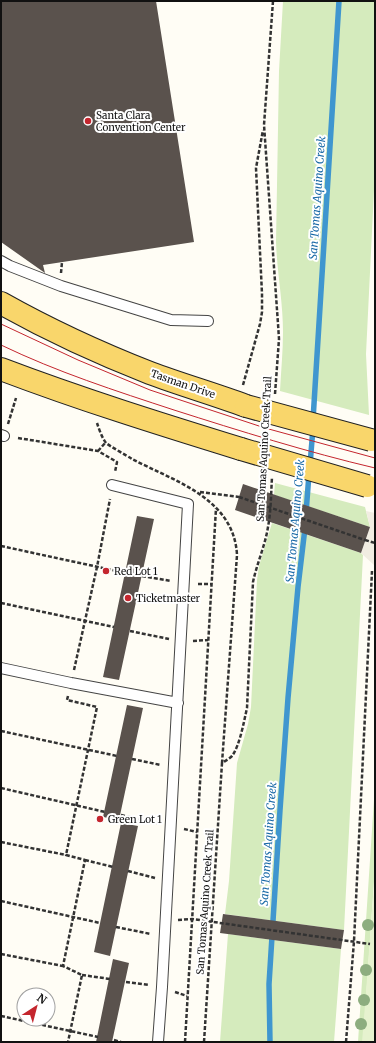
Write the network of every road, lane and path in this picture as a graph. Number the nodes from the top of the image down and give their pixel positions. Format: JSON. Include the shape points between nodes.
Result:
{"nodes":[{"id":1,"x":273,"y":1,"type":"edge"},
{"id":2,"x":264,"y":125,"type":"junction"},
{"id":3,"x":1,"y":261,"type":"edge"},
{"id":4,"x":62,"y":262,"type":"dead end"},
{"id":5,"x":60,"y":277,"type":"dead end"},
{"id":6,"x":1,"y":303,"type":"edge"},
{"id":7,"x":208,"y":321,"type":"dead end"},
{"id":8,"x":1,"y":370,"type":"edge"},
{"id":9,"x":243,"y":383,"type":"dead end"},
{"id":10,"x":16,"y":398,"type":"dead end"},
{"id":11,"x":275,"y":400,"type":"dead end"},
{"id":12,"x":99,"y":428,"type":"dead end"},
{"id":13,"x":2,"y":435,"type":"edge"},
{"id":14,"x":373,"y":441,"type":"edge"},
{"id":15,"x":106,"y":442,"type":"junction"},
{"id":16,"x":98,"y":451,"type":"junction"},
{"id":17,"x":272,"y":476,"type":"dead end"},
{"id":18,"x":112,"y":485,"type":"junction"},
{"id":19,"x":371,"y":486,"type":"edge"},
{"id":20,"x":198,"y":492,"type":"junction"},
{"id":21,"x":216,"y":508,"type":"junction"},
{"id":22,"x":375,"y":543,"type":"edge"},
{"id":23,"x":1,"y":546,"type":"edge"},
{"id":24,"x":97,"y":567,"type":"junction"},
{"id":25,"x":372,"y":571,"type":"dead end"},
{"id":26,"x":126,"y":573,"type":"dead end"},
{"id":27,"x":1,"y":603,"type":"edge"},
{"id":28,"x":85,"y":620,"type":"junction"},
{"id":29,"x":114,"y":627,"type":"dead end"},
{"id":30,"x":1,"y":668,"type":"edge"},
{"id":31,"x":71,"y":683,"type":"junction"},
{"id":32,"x":178,"y":703,"type":"junction"},
{"id":33,"x":1,"y":731,"type":"edge"},
{"id":34,"x":88,"y":750,"type":"junction"},
{"id":35,"x":117,"y":756,"type":"dead end"},
{"id":36,"x":132,"y":758,"type":"dead end"},
{"id":37,"x":222,"y":763,"type":"junction"},
{"id":38,"x":174,"y":767,"type":"junction"},
{"id":39,"x":1,"y":788,"type":"edge"},
{"id":40,"x":76,"y":805,"type":"junction"},
{"id":41,"x":105,"y":812,"type":"dead end"},
{"id":42,"x":1,"y":842,"type":"edge"},
{"id":43,"x":66,"y":855,"type":"junction"},
{"id":44,"x":85,"y":860,"type":"junction"},
{"id":45,"x":113,"y":867,"type":"dead end"},
{"id":46,"x":128,"y":871,"type":"dead end"},
{"id":47,"x":168,"y":881,"type":"junction"},
{"id":48,"x":1,"y":901,"type":"edge"},
{"id":49,"x":73,"y":917,"type":"junction"},
{"id":50,"x":192,"y":919,"type":"junction"},
{"id":51,"x":166,"y":920,"type":"junction"},
{"id":52,"x":212,"y":922,"type":"junction"},
{"id":53,"x":100,"y":923,"type":"dead end"},
{"id":54,"x":116,"y":927,"type":"dead end"},
{"id":55,"x":165,"y":937,"type":"junction"},
{"id":56,"x":354,"y":941,"type":"junction"},
{"id":57,"x":370,"y":944,"type":"dead end"},
{"id":58,"x":1,"y":954,"type":"edge"},
{"id":59,"x":63,"y":966,"type":"junction"},
{"id":60,"x":82,"y":975,"type":"junction"},
{"id":61,"x":110,"y":979,"type":"dead end"},
{"id":62,"x":1,"y":1016,"type":"edge"},
{"id":63,"x":71,"y":1031,"type":"junction"},
{"id":64,"x":98,"y":1037,"type":"dead end"},
{"id":65,"x":114,"y":1040,"type":"dead end"},
{"id":66,"x":68,"y":1042,"type":"edge"},
{"id":67,"x":121,"y":1042,"type":"edge"},
{"id":68,"x":158,"y":1042,"type":"edge"},
{"id":69,"x":185,"y":1042,"type":"edge"},
{"id":70,"x":204,"y":1042,"type":"edge"},
{"id":71,"x":346,"y":1042,"type":"edge"}],
"edges":[{"from":1,"to":2,"type":"path","name":"San Tomas Aquino Creek Trail"},
{"from":2,"to":9,"type":"path","name":"San Tomas Aquino Creek Trail","via":[[256,168],[262,312]]},
{"from":2,"to":11,"type":"path","name":"San Tomas Aquino Creek Trail","via":[[279,339]]},
{"from":3,"to":7,"type":"lane","via":[[61,286],[164,318]]},
{"from":4,"to":5,"type":"path"},
{"from":6,"to":14,"type":"main road","name":"Tasman Drive","bridge":true,"via":[[112,358],[180,384],[246,406]]},
{"from":8,"to":19,"type":"main road","bridge":true,"via":[[148,420]]},
{"from":10,"to":13,"type":"path"},
{"from":12,"to":15,"type":"path","name":"San Tomas Aquino Creek Trail"},
{"from":13,"to":16,"type":"path"},
{"from":15,"to":16,"type":"path"},
{"from":15,"to":20,"type":"path","name":"San Tomas Aquino Creek Trail","via":[[126,456]]},
{"from":16,"to":18,"type":"path","via":[[117,462]]},
{"from":17,"to":37,"type":"path","name":"San Tomas Aquino Creek Trail","via":[[268,528],[253,582],[247,708],[237,745],[231,756]]},
{"from":18,"to":24,"type":"path"},
{"from":18,"to":32,"type":"lane","via":[[188,504]]},
{"from":20,"to":21,"type":"path","name":"San Tomas Aquino Creek Trail"},
{"from":20,"to":22,"type":"path","bridge":true,"via":[[239,497]]},
{"from":21,"to":37,"type":"path","name":"San Tomas Aquino Creek Trail","via":[[231,529],[237,555]]},
{"from":21,"to":50,"type":"path"},
{"from":23,"to":24,"type":"path"},
{"from":24,"to":26,"type":"path"},
{"from":24,"to":28,"type":"path"},
{"from":25,"to":56,"type":"path"},
{"from":27,"to":28,"type":"path"},
{"from":28,"to":29,"type":"path"},
{"from":28,"to":31,"type":"path"},
{"from":30,"to":31,"type":"lane"},
{"from":31,"to":32,"type":"lane"},
{"from":31,"to":34,"type":"path","via":[[67,700],[97,707]]},
{"from":32,"to":38,"type":"lane"},
{"from":33,"to":34,"type":"path"},
{"from":34,"to":35,"type":"path"},
{"from":34,"to":40,"type":"path"},
{"from":36,"to":38,"type":"path"},
{"from":37,"to":52,"type":"path","name":"San Tomas Aquino Creek Trail"},
{"from":38,"to":47,"type":"lane"},
{"from":39,"to":40,"type":"path"},
{"from":40,"to":41,"type":"path"},
{"from":40,"to":43,"type":"path"},
{"from":42,"to":43,"type":"path"},
{"from":43,"to":44,"type":"path"},
{"from":44,"to":45,"type":"path"},
{"from":44,"to":49,"type":"path"},
{"from":46,"to":47,"type":"path"},
{"from":47,"to":51,"type":"lane"},
{"from":48,"to":49,"type":"path"},
{"from":49,"to":53,"type":"path"},
{"from":49,"to":59,"type":"path"},
{"from":50,"to":51,"type":"path"},
{"from":50,"to":52,"type":"path"},
{"from":50,"to":69,"type":"path"},
{"from":51,"to":55,"type":"lane"},
{"from":52,"to":56,"type":"path"},
{"from":52,"to":70,"type":"path","name":"San Tomas Aquino Creek Trail"},
{"from":54,"to":55,"type":"path"},
{"from":55,"to":68,"type":"lane"},
{"from":56,"to":57,"type":"path"},
{"from":56,"to":71,"type":"path"},
{"from":58,"to":59,"type":"path"},
{"from":59,"to":60,"type":"path"},
{"from":60,"to":61,"type":"path"},
{"from":60,"to":63,"type":"path"},
{"from":62,"to":63,"type":"path"},
{"from":63,"to":64,"type":"path"},
{"from":63,"to":66,"type":"path"},
{"from":65,"to":67,"type":"path"}]}
